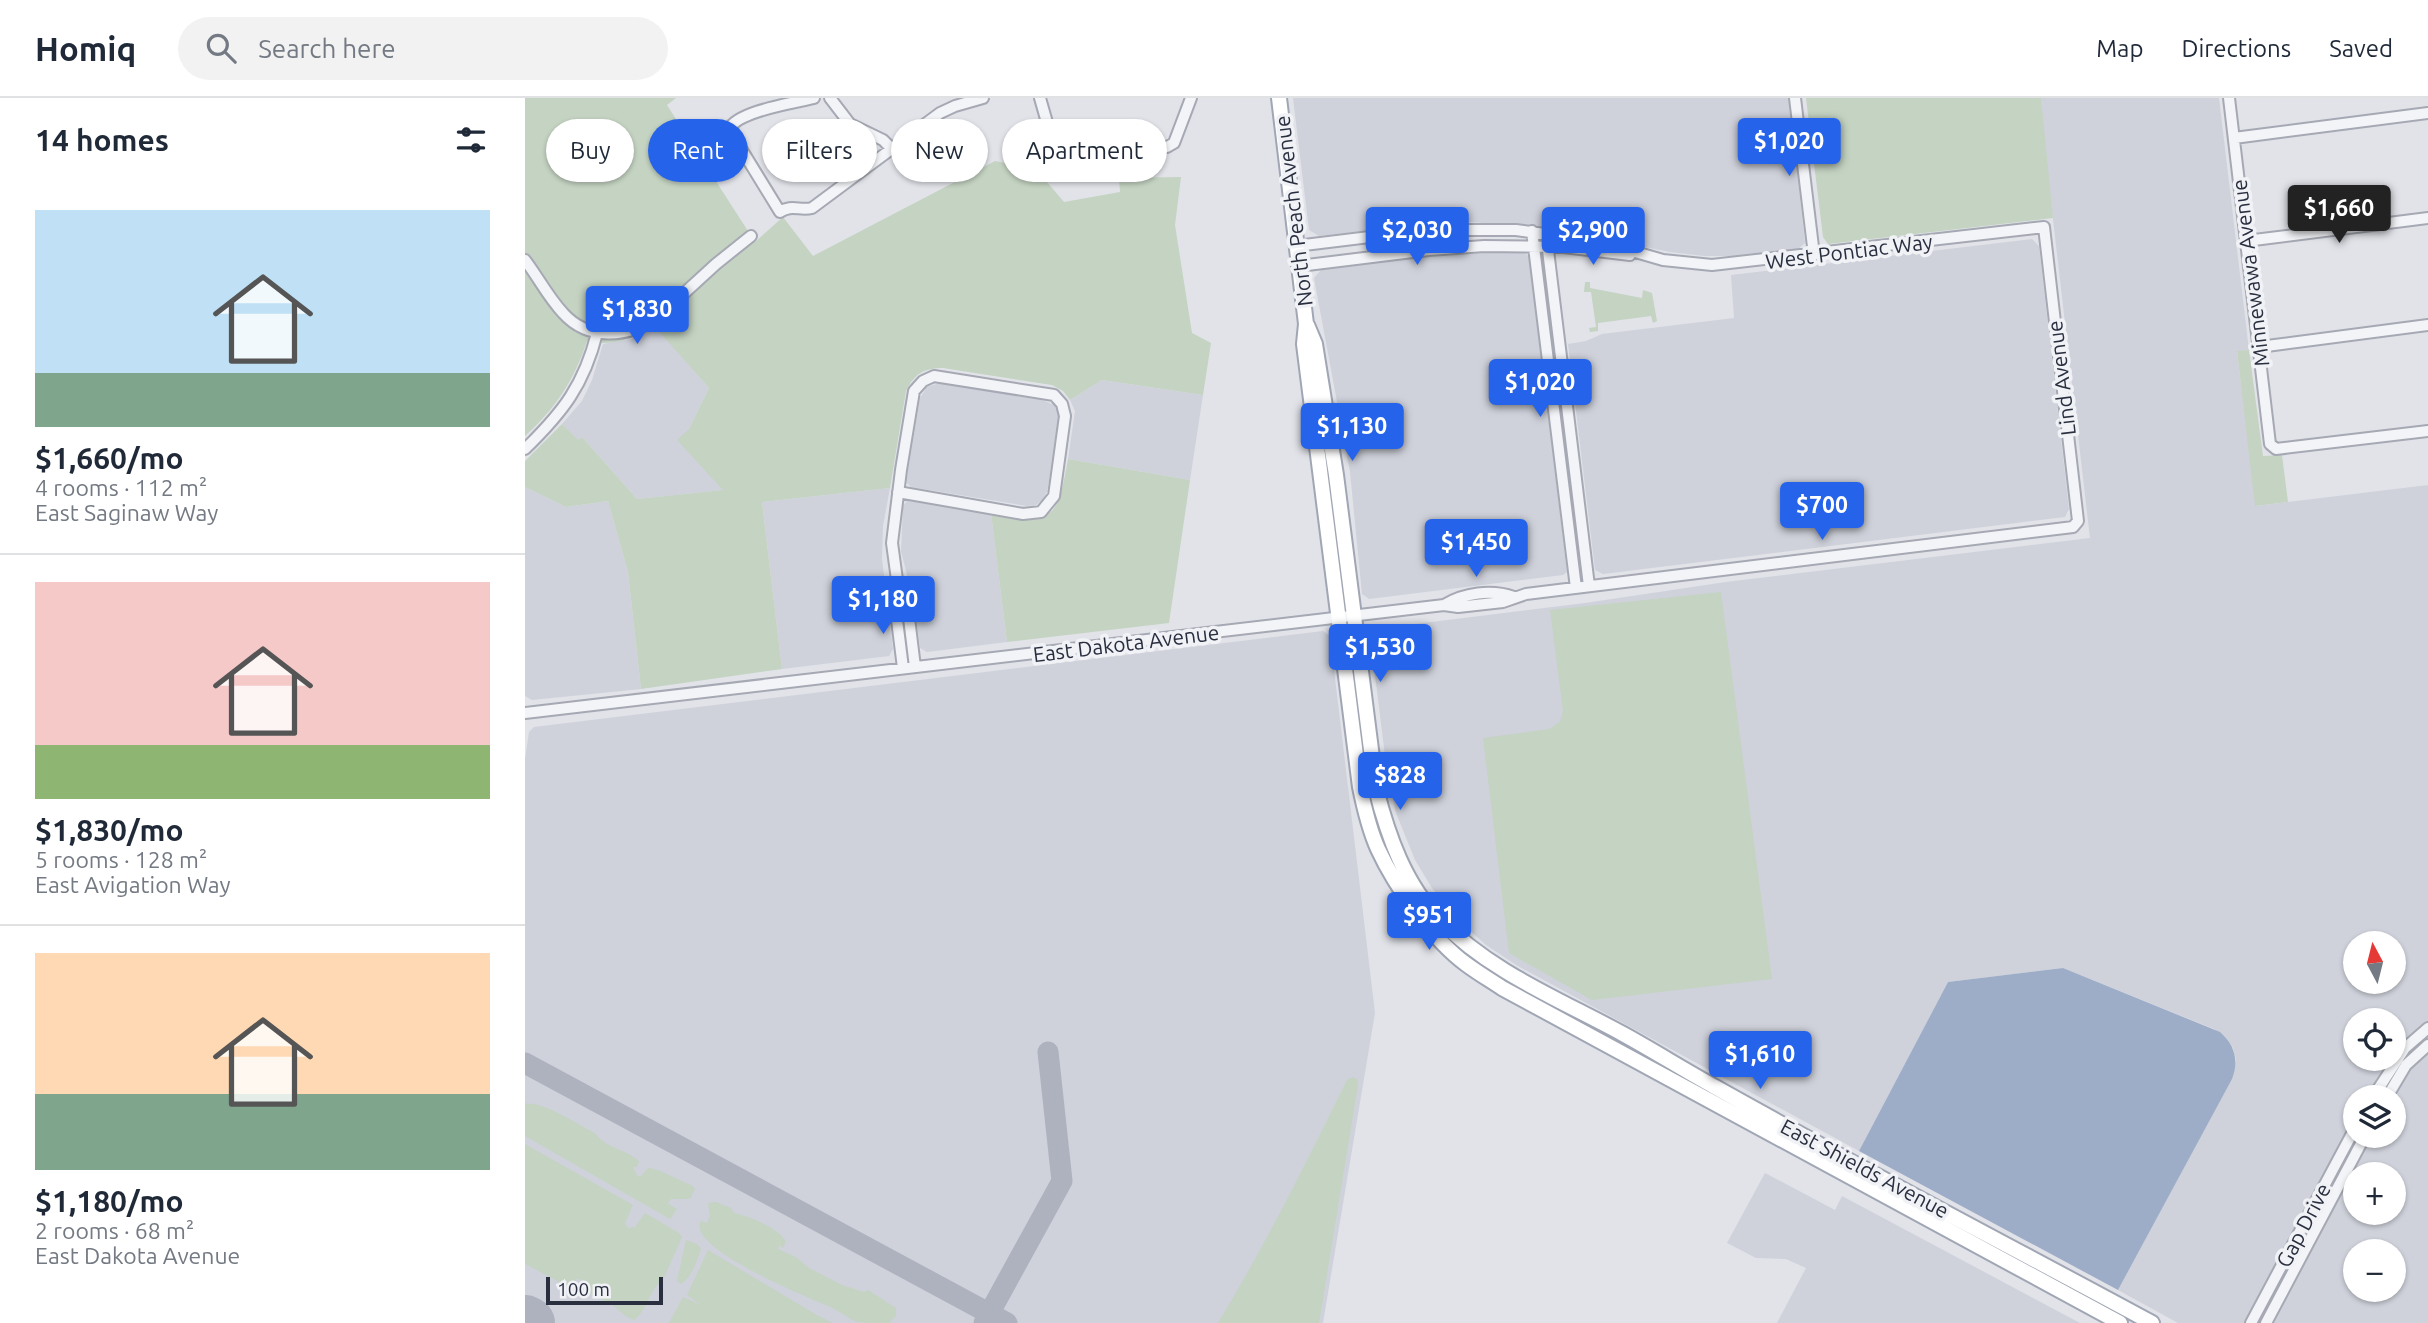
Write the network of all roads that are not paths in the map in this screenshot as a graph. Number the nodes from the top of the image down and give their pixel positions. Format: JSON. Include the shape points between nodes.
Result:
{"nodes":[{"id":1,"x":814,"y":98,"type":"edge"},
{"id":2,"x":830,"y":98,"type":"edge"},
{"id":3,"x":1040,"y":98,"type":"edge"},
{"id":4,"x":1191,"y":98,"type":"edge"},
{"id":5,"x":1279,"y":98,"type":"edge"},
{"id":6,"x":1795,"y":98,"type":"edge"},
{"id":7,"x":2229,"y":98,"type":"edge"},
{"id":8,"x":977,"y":99,"type":"edge"},
{"id":9,"x":2428,"y":113,"type":"edge"},
{"id":10,"x":933,"y":119,"type":"edge"},
{"id":11,"x":2234,"y":138,"type":"junction"},
{"id":12,"x":891,"y":148,"type":"joint"},
{"id":13,"x":2428,"y":218,"type":"edge"},
{"id":14,"x":2044,"y":227,"type":"joint"},
{"id":15,"x":1532,"y":231,"type":"junction"},
{"id":16,"x":1546,"y":233,"type":"junction"},
{"id":17,"x":751,"y":236,"type":"dead end"},
{"id":18,"x":2246,"y":241,"type":"junction"},
{"id":19,"x":1296,"y":246,"type":"junction"},
{"id":20,"x":1534,"y":246,"type":"junction"},
{"id":21,"x":1548,"y":247,"type":"junction"},
{"id":22,"x":1814,"y":255,"type":"junction"},
{"id":23,"x":1653,"y":257,"type":"junction"},
{"id":24,"x":525,"y":260,"type":"edge"},
{"id":25,"x":1299,"y":266,"type":"junction"},
{"id":26,"x":1306,"y":324,"type":"junction"},
{"id":27,"x":2428,"y":326,"type":"edge"},
{"id":28,"x":597,"y":333,"type":"junction"},
{"id":29,"x":2259,"y":347,"type":"junction"},
{"id":30,"x":2428,"y":431,"type":"edge"},
{"id":31,"x":525,"y":449,"type":"edge"},
{"id":32,"x":898,"y":492,"type":"junction"},
{"id":33,"x":2073,"y":527,"type":"joint"},
{"id":34,"x":1589,"y":586,"type":"junction"},
{"id":35,"x":1576,"y":588,"type":"junction"},
{"id":36,"x":901,"y":609,"type":"junction"},
{"id":37,"x":1354,"y":614,"type":"junction"},
{"id":38,"x":1338,"y":617,"type":"junction"},
{"id":39,"x":915,"y":667,"type":"junction"},
{"id":40,"x":903,"y":668,"type":"junction"},
{"id":41,"x":525,"y":713,"type":"edge"},
{"id":42,"x":1434,"y":923,"type":"junction"},
{"id":43,"x":1540,"y":990,"type":"junction"},
{"id":44,"x":1533,"y":1004,"type":"junction"},
{"id":45,"x":2428,"y":1028,"type":"edge"},
{"id":46,"x":2428,"y":1045,"type":"edge"},
{"id":47,"x":2380,"y":1085,"type":"edge"},
{"id":48,"x":2394,"y":1085,"type":"edge"},
{"id":49,"x":2344,"y":1148,"type":"edge"},
{"id":50,"x":2358,"y":1148,"type":"edge"},
{"id":51,"x":2291,"y":1245,"type":"junction"},
{"id":52,"x":2303,"y":1251,"type":"junction"},
{"id":53,"x":2120,"y":1323,"type":"edge"},
{"id":54,"x":2152,"y":1323,"type":"edge"},
{"id":55,"x":2251,"y":1323,"type":"edge"},
{"id":56,"x":2266,"y":1323,"type":"edge"}],
"edges":[{"from":1,"to":12,"type":"street","via":[[743,117],[729,129],[780,212],[811,208]]},
{"from":2,"to":12,"type":"street","via":[[850,124],[883,139]]},
{"from":3,"to":4,"type":"street","via":[[1053,136],[1102,149],[1174,143]]},
{"from":5,"to":19,"type":"main road","name":"North Peach Avenue"},
{"from":6,"to":22,"type":"street"},
{"from":7,"to":11,"type":"street","name":"Minnewawa Avenue"},
{"from":8,"to":10,"type":"street"},
{"from":9,"to":11,"type":"street"},
{"from":11,"to":18,"type":"street","name":"Minnewawa Avenue"},
{"from":13,"to":18,"type":"street"},
{"from":14,"to":22,"type":"street","name":"West Pontiac Way"},
{"from":14,"to":33,"type":"street","name":"Lind Avenue","via":[[2078,518]]},
{"from":15,"to":16,"type":"street","name":"West Pontiac Way"},
{"from":15,"to":19,"type":"street","name":"West Pontiac Way","via":[[1439,229]]},
{"from":15,"to":20,"type":"street"},
{"from":16,"to":21,"type":"street"},
{"from":16,"to":23,"type":"street","name":"West Pontiac Way"},
{"from":17,"to":28,"type":"street","via":[[646,326],[623,334]]},
{"from":18,"to":29,"type":"street","name":"Minnewawa Avenue"},
{"from":19,"to":25,"type":"main road","name":"North Peach Avenue"},
{"from":20,"to":21,"type":"street","name":"West Pontiac Way"},
{"from":20,"to":25,"type":"street","name":"West Pontiac Way","via":[[1429,250]]},
{"from":20,"to":35,"type":"street"},
{"from":21,"to":23,"type":"street","name":"West Pontiac Way"},
{"from":21,"to":34,"type":"street"},
{"from":22,"to":23,"type":"street","name":"West Pontiac Way","via":[[1712,265]]},
{"from":24,"to":28,"type":"street","via":[[562,312]]},
{"from":25,"to":26,"type":"main road","name":"North Peach Avenue"},
{"from":26,"to":37,"type":"main road","name":"North Peach Avenue","via":[[1315,344]]},
{"from":26,"to":38,"type":"main road","name":"North Peach Avenue","via":[[1304,344]]},
{"from":27,"to":29,"type":"street"},
{"from":28,"to":31,"type":"street","via":[[571,399]]},
{"from":29,"to":30,"type":"street","name":"Minnewawa Avenue","via":[[2272,448]]},
{"from":32,"to":32,"type":"street","via":[[914,391],[934,376],[1054,395],[1062,404],[1065,416],[1054,496],[1041,512],[1023,514]]},
{"from":32,"to":36,"type":"street","via":[[892,543]]},
{"from":33,"to":34,"type":"street","name":"East Dakota Avenue"},
{"from":34,"to":35,"type":"street","name":"East Dakota Avenue"},
{"from":35,"to":37,"type":"street","name":"East Dakota Avenue","via":[[1514,597],[1498,592],[1457,597],[1444,605]]},
{"from":36,"to":39,"type":"street","via":[[909,618]]},
{"from":36,"to":40,"type":"street","via":[[897,620]]},
{"from":37,"to":38,"type":"street","name":"East Dakota Avenue"},
{"from":37,"to":42,"type":"main road","name":"North Peach Avenue","via":[[1383,817],[1403,869]]},
{"from":38,"to":39,"type":"street","name":"East Dakota Avenue"},
{"from":38,"to":42,"type":"main road","name":"North Peach Avenue","via":[[1366,816],[1393,877]]},
{"from":39,"to":40,"type":"street","name":"East Dakota Avenue"},
{"from":40,"to":41,"type":"street","name":"East Dakota Avenue"},
{"from":42,"to":43,"type":"main road","name":"East Shields Avenue"},
{"from":42,"to":44,"type":"main road","name":"East Shields Avenue","via":[[1464,963]]},
{"from":43,"to":44,"type":"main road"},
{"from":43,"to":54,"type":"main road","name":"East Shields Avenue"},
{"from":44,"to":53,"type":"main road","name":"East Shields Avenue"},
{"from":45,"to":47,"type":"street","via":[[2405,1048]]},
{"from":46,"to":48,"type":"street","via":[[2406,1065]]},
{"from":49,"to":51,"type":"street","name":"Gap Drive"},
{"from":50,"to":52,"type":"street","name":"Gap Drive"},
{"from":51,"to":52,"type":"street"},
{"from":51,"to":55,"type":"street","name":"Gap Drive"},
{"from":52,"to":56,"type":"street","name":"Gap Drive"}]}
